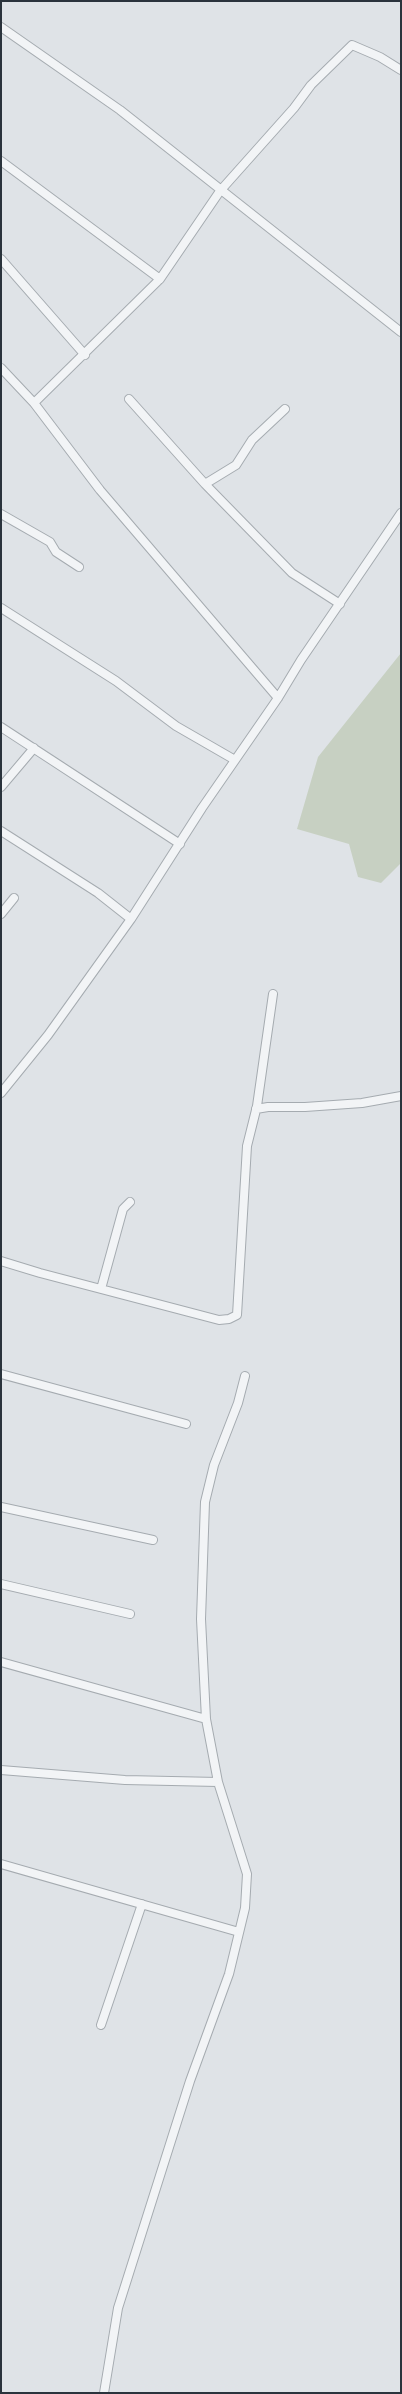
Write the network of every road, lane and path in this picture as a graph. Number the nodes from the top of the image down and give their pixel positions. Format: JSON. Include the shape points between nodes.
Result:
{"nodes":[{"id":1,"x":1,"y":27,"type":"edge"},
{"id":2,"x":401,"y":70,"type":"edge"},
{"id":3,"x":1,"y":161,"type":"edge"},
{"id":4,"x":220,"y":191,"type":"junction"},
{"id":5,"x":1,"y":259,"type":"edge"},
{"id":6,"x":160,"y":279,"type":"junction"},
{"id":7,"x":401,"y":332,"type":"edge"},
{"id":8,"x":85,"y":355,"type":"junction"},
{"id":9,"x":1,"y":368,"type":"edge"},
{"id":10,"x":129,"y":399,"type":"dead end"},
{"id":11,"x":34,"y":403,"type":"junction"},
{"id":12,"x":285,"y":409,"type":"dead end"},
{"id":13,"x":206,"y":484,"type":"junction"},
{"id":14,"x":401,"y":513,"type":"edge"},
{"id":15,"x":1,"y":514,"type":"edge"},
{"id":16,"x":79,"y":567,"type":"dead end"},
{"id":17,"x":340,"y":604,"type":"junction"},
{"id":18,"x":1,"y":608,"type":"edge"},
{"id":19,"x":278,"y":698,"type":"junction"},
{"id":20,"x":1,"y":727,"type":"edge"},
{"id":21,"x":34,"y":748,"type":"junction"},
{"id":22,"x":235,"y":760,"type":"junction"},
{"id":23,"x":1,"y":787,"type":"edge"},
{"id":24,"x":1,"y":832,"type":"edge"},
{"id":25,"x":180,"y":844,"type":"junction"},
{"id":26,"x":14,"y":898,"type":"dead end"},
{"id":27,"x":1,"y":914,"type":"edge"},
{"id":28,"x":131,"y":919,"type":"junction"},
{"id":29,"x":274,"y":994,"type":"dead end"},
{"id":30,"x":2,"y":1091,"type":"edge"},
{"id":31,"x":401,"y":1096,"type":"edge"},
{"id":32,"x":256,"y":1109,"type":"junction"},
{"id":33,"x":130,"y":1202,"type":"dead end"},
{"id":34,"x":1,"y":1261,"type":"edge"},
{"id":35,"x":100,"y":1289,"type":"junction"},
{"id":36,"x":1,"y":1374,"type":"edge"},
{"id":37,"x":245,"y":1376,"type":"dead end"},
{"id":38,"x":186,"y":1424,"type":"dead end"},
{"id":39,"x":1,"y":1508,"type":"edge"},
{"id":40,"x":153,"y":1540,"type":"dead end"},
{"id":41,"x":1,"y":1584,"type":"edge"},
{"id":42,"x":130,"y":1614,"type":"dead end"},
{"id":43,"x":1,"y":1662,"type":"edge"},
{"id":44,"x":206,"y":1719,"type":"junction"},
{"id":45,"x":1,"y":1770,"type":"edge"},
{"id":46,"x":218,"y":1782,"type":"junction"},
{"id":47,"x":1,"y":1864,"type":"edge"},
{"id":48,"x":142,"y":1904,"type":"junction"},
{"id":49,"x":239,"y":1932,"type":"junction"},
{"id":50,"x":101,"y":2025,"type":"dead end"},
{"id":51,"x":104,"y":2393,"type":"edge"}],
"edges":[{"from":1,"to":4,"type":"street","via":[[120,110]]},
{"from":2,"to":4,"type":"street","via":[[380,56],[352,45],[311,85]]},
{"from":3,"to":6,"type":"street"},
{"from":4,"to":6,"type":"street"},
{"from":4,"to":7,"type":"street"},
{"from":5,"to":8,"type":"street"},
{"from":6,"to":8,"type":"street"},
{"from":8,"to":11,"type":"street"},
{"from":9,"to":11,"type":"street"},
{"from":10,"to":13,"type":"street"},
{"from":11,"to":19,"type":"street","via":[[100,490]]},
{"from":12,"to":13,"type":"street","via":[[252,440],[236,464]]},
{"from":13,"to":17,"type":"street","via":[[292,573]]},
{"from":14,"to":17,"type":"street"},
{"from":15,"to":16,"type":"street","via":[[50,542],[56,552]]},
{"from":17,"to":19,"type":"street"},
{"from":18,"to":22,"type":"street","via":[[116,681],[176,726]]},
{"from":19,"to":22,"type":"street"},
{"from":20,"to":21,"type":"street"},
{"from":21,"to":23,"type":"street"},
{"from":21,"to":25,"type":"street"},
{"from":22,"to":25,"type":"street"},
{"from":24,"to":28,"type":"street","via":[[98,893]]},
{"from":25,"to":28,"type":"street"},
{"from":26,"to":27,"type":"street"},
{"from":28,"to":30,"type":"street","via":[[48,1035]]},
{"from":29,"to":32,"type":"street"},
{"from":31,"to":32,"type":"street","via":[[362,1103]]},
{"from":32,"to":35,"type":"street","via":[[244,1173],[237,1315],[219,1320]]},
{"from":33,"to":35,"type":"street","via":[[122,1209]]},
{"from":34,"to":35,"type":"street"},
{"from":36,"to":38,"type":"street"},
{"from":37,"to":44,"type":"street","via":[[214,1465],[205,1502],[201,1619]]},
{"from":39,"to":40,"type":"street"},
{"from":41,"to":42,"type":"street"},
{"from":43,"to":44,"type":"street"},
{"from":44,"to":46,"type":"street"},
{"from":45,"to":46,"type":"street","via":[[125,1780]]},
{"from":46,"to":49,"type":"street","via":[[246,1874],[245,1908]]},
{"from":47,"to":48,"type":"street"},
{"from":48,"to":49,"type":"street"},
{"from":48,"to":50,"type":"street"},
{"from":49,"to":51,"type":"street","via":[[229,1974],[190,2081],[118,2308]]}]}
